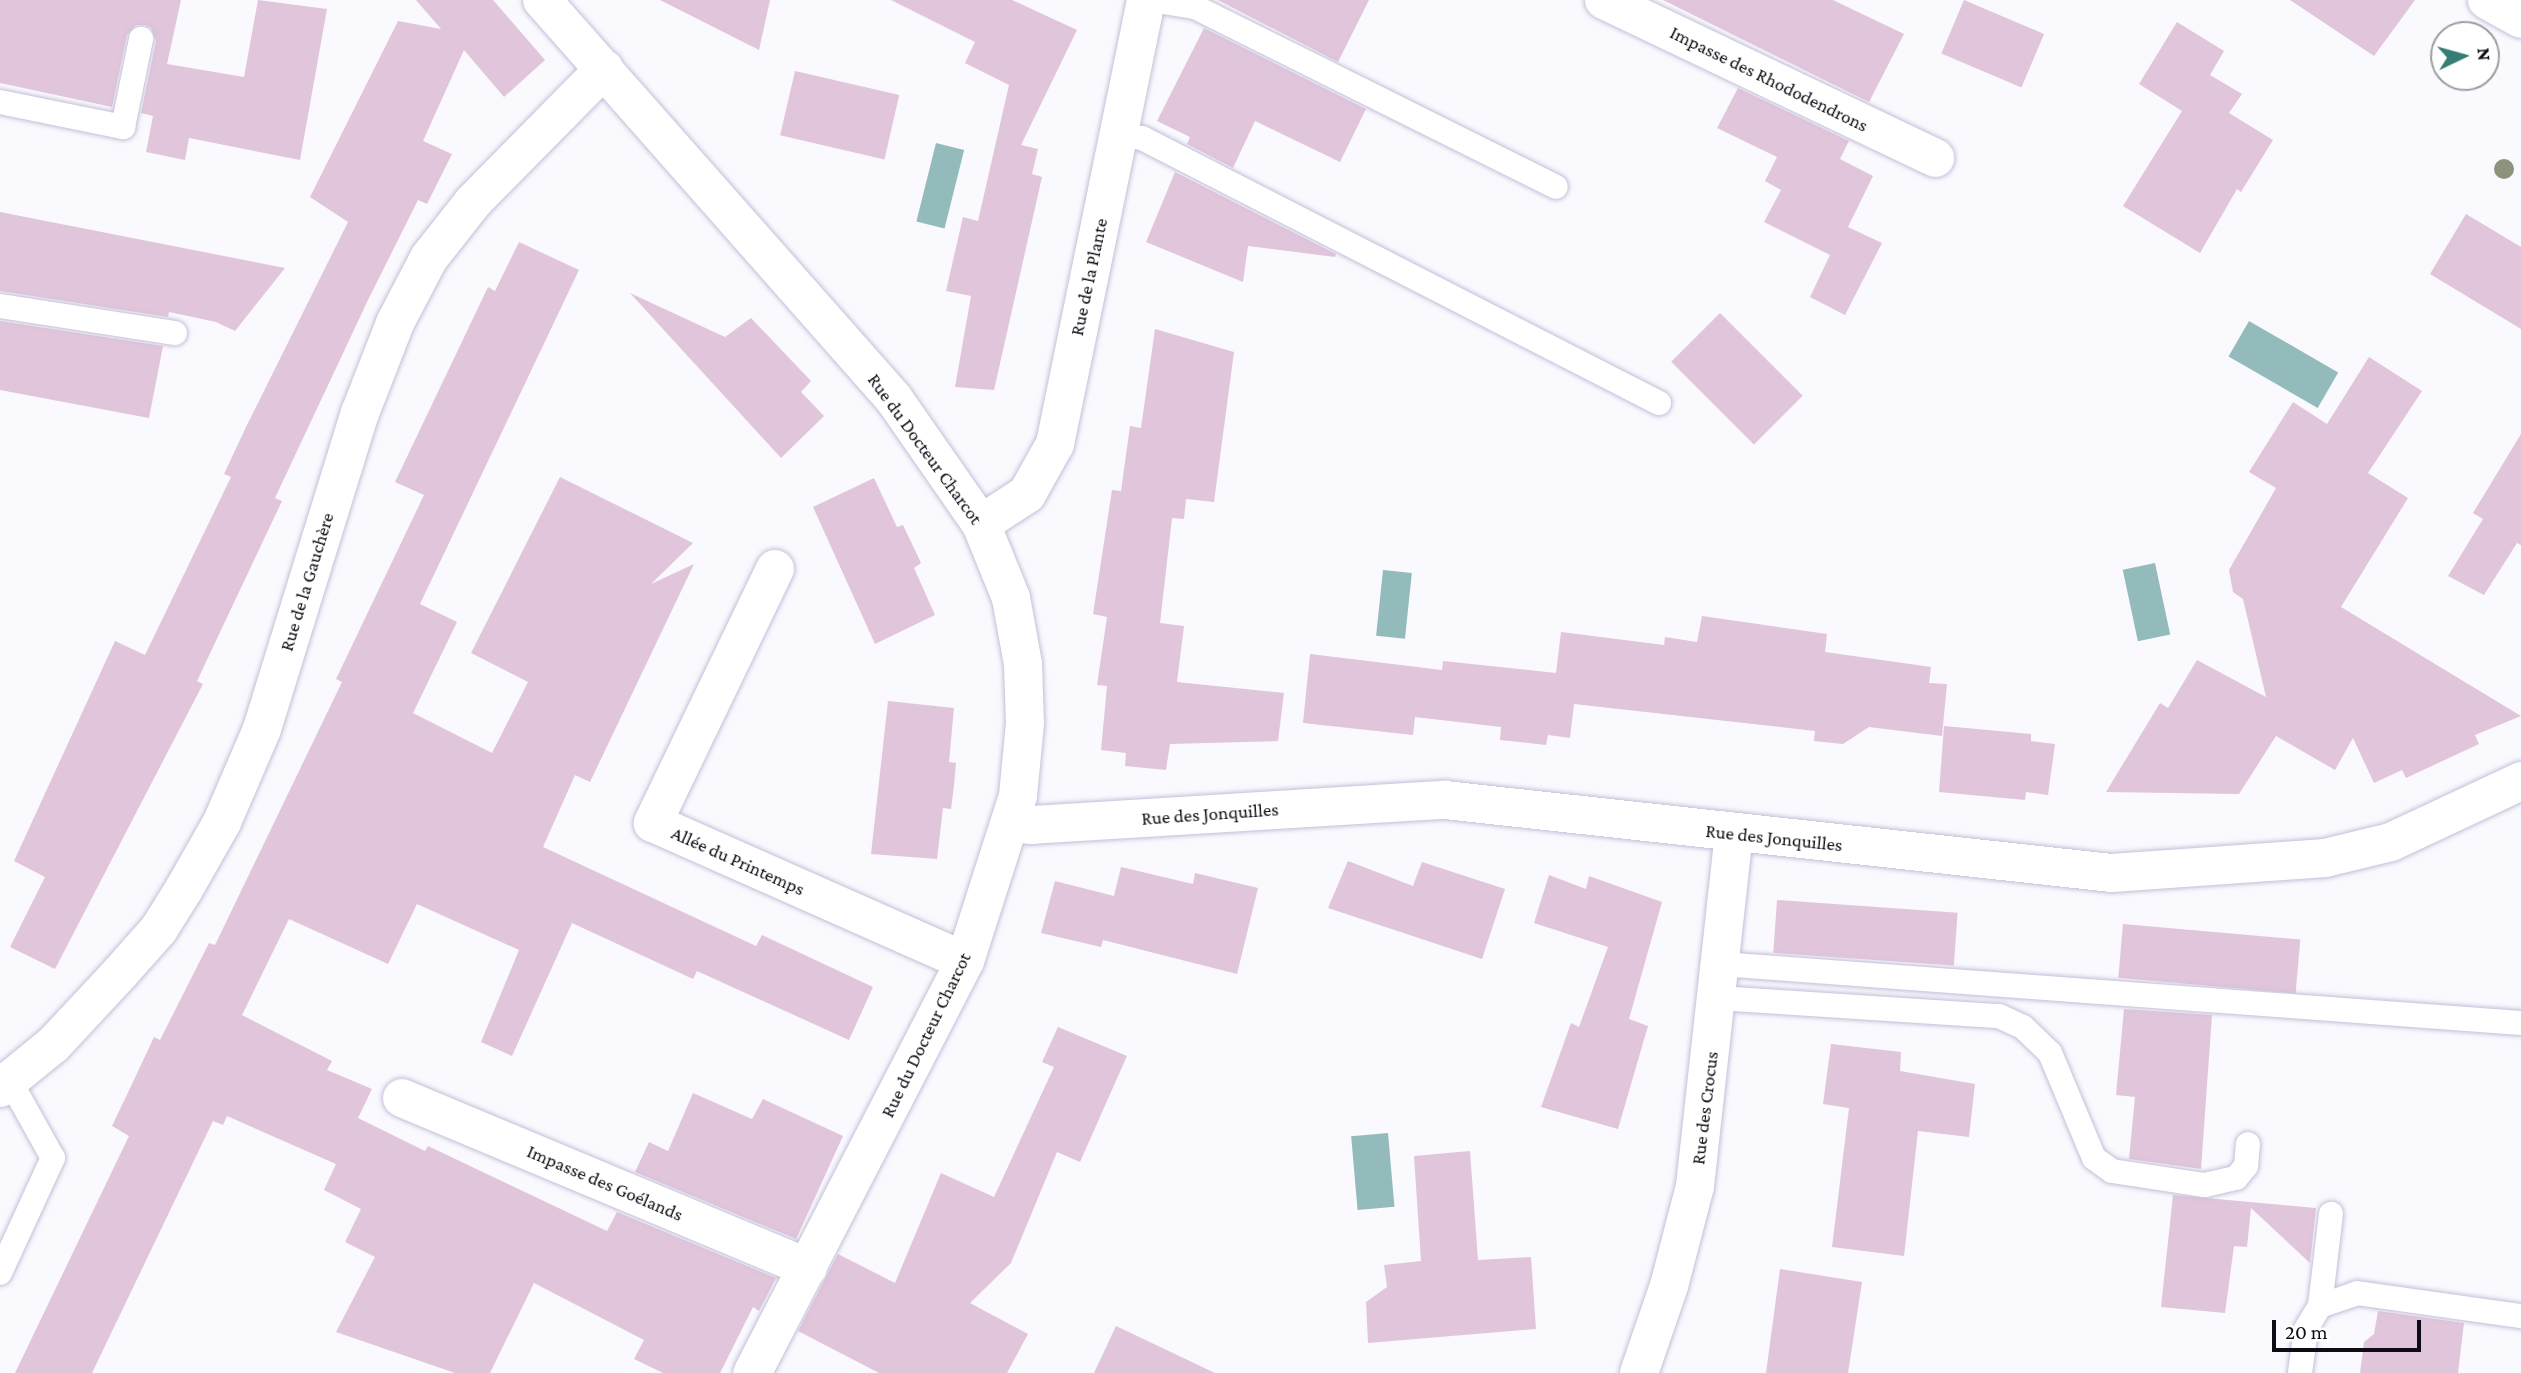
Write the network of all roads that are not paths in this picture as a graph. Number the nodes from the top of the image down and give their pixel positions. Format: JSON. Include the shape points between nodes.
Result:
{"nodes":[{"id":1,"x":542,"y":0,"type":"edge"},
{"id":2,"x":1148,"y":0,"type":"edge"},
{"id":3,"x":1604,"y":0,"type":"edge"},
{"id":4,"x":2487,"y":0,"type":"edge"},
{"id":5,"x":2521,"y":19,"type":"edge"},
{"id":6,"x":141,"y":39,"type":"dead end"},
{"id":7,"x":604,"y":69,"type":"junction"},
{"id":8,"x":0,"y":102,"type":"edge"},
{"id":9,"x":1119,"y":134,"type":"junction"},
{"id":10,"x":1935,"y":158,"type":"dead end"},
{"id":11,"x":1556,"y":187,"type":"dead end"},
{"id":12,"x":0,"y":306,"type":"edge"},
{"id":13,"x":175,"y":333,"type":"dead end"},
{"id":14,"x":1659,"y":402,"type":"dead end"},
{"id":15,"x":981,"y":524,"type":"junction"},
{"id":16,"x":775,"y":569,"type":"dead end"},
{"id":17,"x":2521,"y":781,"type":"edge"},
{"id":18,"x":1013,"y":823,"type":"junction"},
{"id":19,"x":1734,"y":835,"type":"junction"},
{"id":20,"x":965,"y":961,"type":"junction"},
{"id":21,"x":1720,"y":981,"type":"junction"},
{"id":22,"x":2521,"y":1023,"type":"edge"},
{"id":23,"x":5,"y":1085,"type":"edge"},
{"id":24,"x":402,"y":1098,"type":"dead end"},
{"id":25,"x":2248,"y":1143,"type":"dead end"},
{"id":26,"x":2331,"y":1214,"type":"dead end"},
{"id":27,"x":808,"y":1268,"type":"junction"},
{"id":28,"x":0,"y":1273,"type":"edge"},
{"id":29,"x":2320,"y":1306,"type":"junction"},
{"id":30,"x":2521,"y":1316,"type":"edge"},
{"id":31,"x":752,"y":1373,"type":"edge"},
{"id":32,"x":1639,"y":1373,"type":"edge"},
{"id":33,"x":2300,"y":1373,"type":"edge"}],
"edges":[{"from":1,"to":7,"type":"street","name":"Rue du Docteur Charcot"},
{"from":2,"to":9,"type":"street","name":"Rue de la Plante"},
{"from":2,"to":11,"type":"lane","via":[[1195,7]]},
{"from":3,"to":10,"type":"street","name":"Impasse des Rhododendrons"},
{"from":4,"to":5,"type":"street"},
{"from":6,"to":8,"type":"lane","via":[[123,127]]},
{"from":7,"to":15,"type":"street","name":"Rue du Docteur Charcot","via":[[894,400]]},
{"from":7,"to":23,"type":"street","name":"Rue de la Gauchère","via":[[473,202],[429,258],[395,323],[360,412],[262,729],[222,822],[159,929],[53,1045]]},
{"from":9,"to":14,"type":"lane","via":[[1142,138]]},
{"from":9,"to":15,"type":"street","name":"Rue de la Plante","via":[[1055,444],[1027,494]]},
{"from":12,"to":13,"type":"lane"},
{"from":15,"to":18,"type":"street","name":"Rue du Docteur Charcot","via":[[1011,598],[1023,664],[1025,723]]},
{"from":16,"to":20,"type":"street","name":"Allée du Printemps","via":[[653,823]]},
{"from":17,"to":19,"type":"street","name":"Rue des Jonquilles","via":[[2391,842],[2325,858],[2112,873]]},
{"from":18,"to":19,"type":"street","name":"Rue des Jonquilles","via":[[1445,800]]},
{"from":18,"to":20,"type":"street","name":"Rue du Docteur Charcot"},
{"from":19,"to":21,"type":"street","name":"Rue des Crocus"},
{"from":20,"to":27,"type":"street","name":"Rue du Docteur Charcot"},
{"from":21,"to":22,"type":"lane"},
{"from":21,"to":25,"type":"lane","via":[[1999,1016],[2023,1027],[2050,1053],[2094,1158],[2112,1171],[2205,1185],[2236,1178],[2246,1166]]},
{"from":21,"to":32,"type":"street","name":"Rue des Crocus","via":[[1695,1186],[1670,1286]]},
{"from":23,"to":28,"type":"lane","via":[[53,1158]]},
{"from":24,"to":27,"type":"street","name":"Impasse des Goélands"},
{"from":26,"to":29,"type":"lane"},
{"from":27,"to":31,"type":"street","name":"Rue du Docteur Charcot"},
{"from":29,"to":30,"type":"lane","via":[[2357,1293]]},
{"from":29,"to":33,"type":"lane","via":[[2306,1329]]}]}
